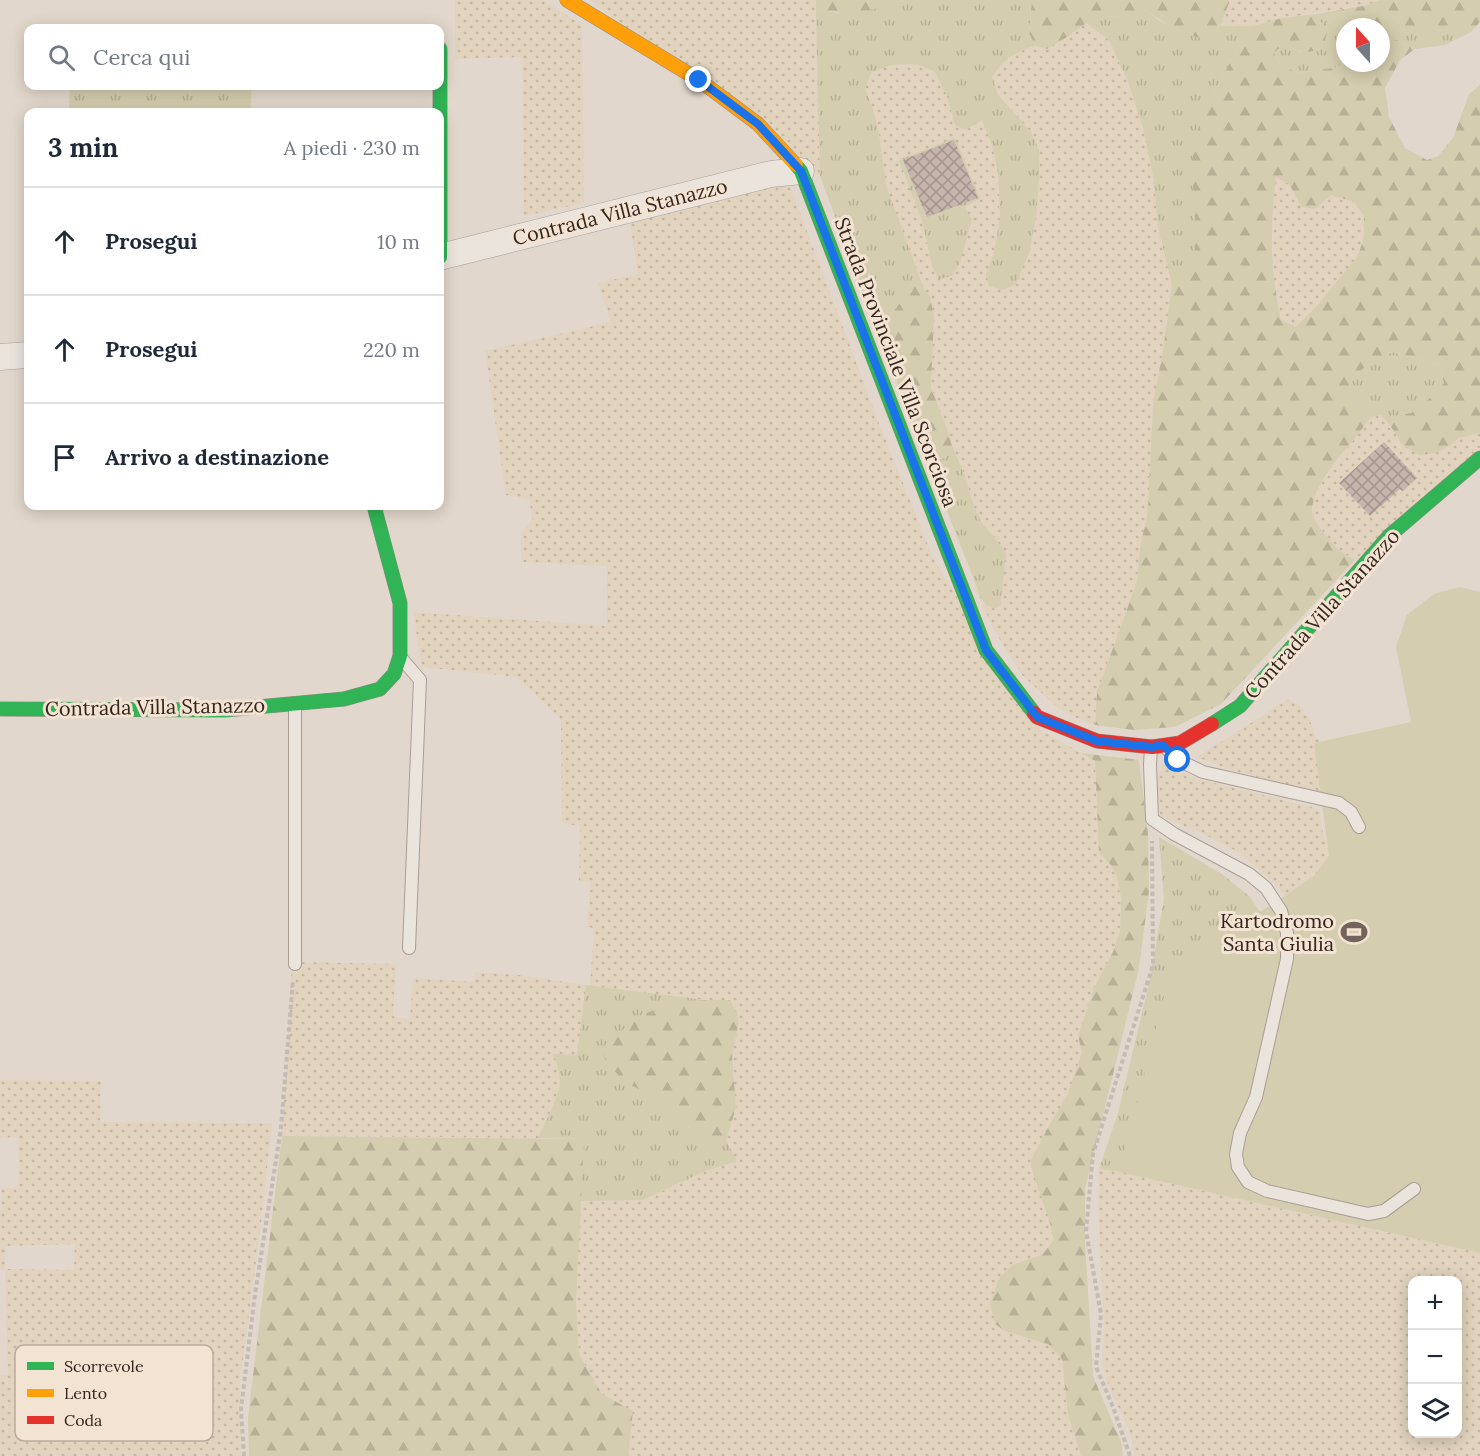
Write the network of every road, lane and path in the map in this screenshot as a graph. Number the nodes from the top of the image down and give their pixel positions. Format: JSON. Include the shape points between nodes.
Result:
{"nodes":[{"id":1,"x":567,"y":0,"type":"edge"},
{"id":2,"x":440,"y":90,"type":"edge"},
{"id":3,"x":440,"y":108,"type":"edge"},
{"id":4,"x":801,"y":171,"type":"junction"},
{"id":5,"x":444,"y":256,"type":"edge"},
{"id":6,"x":24,"y":355,"type":"edge"},
{"id":7,"x":0,"y":357,"type":"edge"},
{"id":8,"x":1480,"y":458,"type":"edge"},
{"id":9,"x":375,"y":510,"type":"edge"},
{"id":10,"x":400,"y":656,"type":"junction"},
{"id":11,"x":295,"y":704,"type":"junction"},
{"id":12,"x":0,"y":709,"type":"edge"},
{"id":13,"x":1157,"y":746,"type":"junction"},
{"id":14,"x":1152,"y":819,"type":"junction"},
{"id":15,"x":1359,"y":827,"type":"dead end"},
{"id":16,"x":409,"y":948,"type":"dead end"},
{"id":17,"x":295,"y":964,"type":"joint"},
{"id":18,"x":1414,"y":1189,"type":"dead end"},
{"id":19,"x":244,"y":1456,"type":"edge"},
{"id":20,"x":1130,"y":1456,"type":"edge"}],
"edges":[{"from":1,"to":4,"type":"street","name":"Strada Provinciale Villa Scorciosa","via":[[699,80],[758,124]]},
{"from":2,"to":3,"type":"street"},
{"from":4,"to":5,"type":"street","name":"Contrada Villa Stanazzo","via":[[771,174]]},
{"from":4,"to":13,"type":"street","name":"Strada Provinciale Villa Scorciosa","via":[[986,650],[1037,717],[1097,741]]},
{"from":6,"to":7,"type":"street"},
{"from":8,"to":13,"type":"street","name":"Contrada Villa Stanazzo","via":[[1389,536],[1240,706],[1180,743]]},
{"from":9,"to":10,"type":"street","via":[[400,603]]},
{"from":10,"to":11,"type":"street","name":"Contrada Villa Stanazzo","via":[[394,674],[380,689],[344,699]]},
{"from":10,"to":16,"type":"lane","via":[[420,680]]},
{"from":11,"to":12,"type":"street","name":"Contrada Villa Stanazzo","via":[[225,711]]},
{"from":11,"to":17,"type":"lane"},
{"from":13,"to":14,"type":"lane","via":[[1150,764]]},
{"from":13,"to":15,"type":"lane","via":[[1203,772],[1339,803],[1351,812]]},
{"from":14,"to":18,"type":"lane","via":[[1249,874],[1266,888],[1281,911],[1287,933],[1287,959],[1256,1097],[1240,1133],[1236,1154],[1238,1167],[1248,1182],[1267,1191],[1368,1214],[1384,1211]]},
{"from":14,"to":20,"type":"path","via":[[1152,965],[1093,1154],[1086,1231],[1101,1314],[1096,1367]]},
{"from":17,"to":19,"type":"path","via":[[281,1128],[241,1409]]}]}
